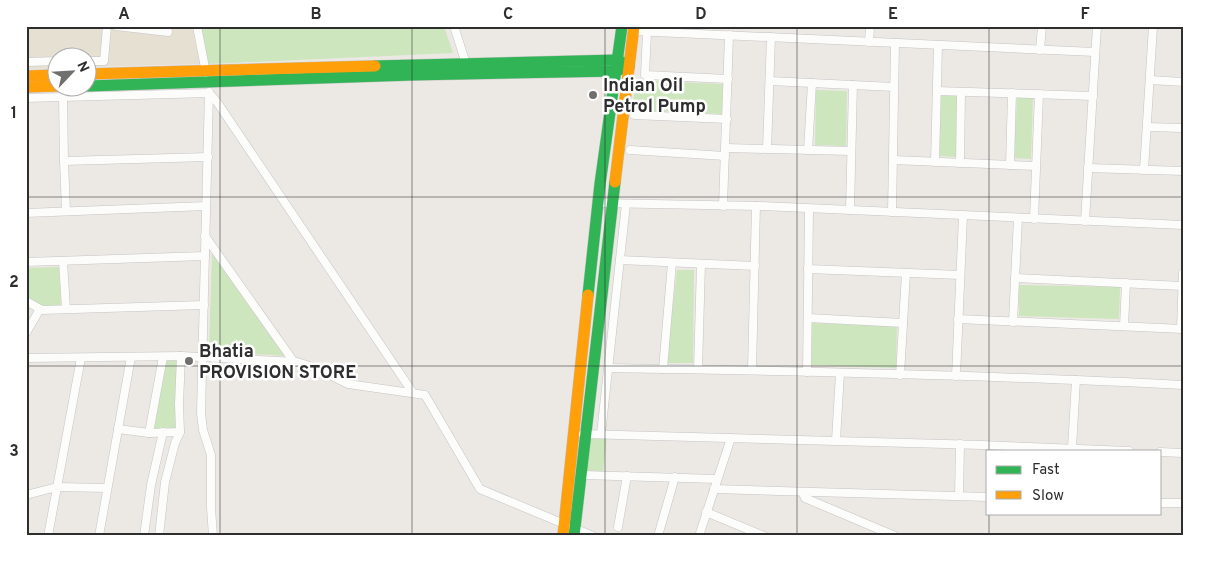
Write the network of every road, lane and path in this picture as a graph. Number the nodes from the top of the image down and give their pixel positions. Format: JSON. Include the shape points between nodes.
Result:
{"nodes":[{"id":1,"x":107,"y":26,"type":"edge"},
{"id":2,"x":116,"y":26,"type":"edge"},
{"id":3,"x":196,"y":26,"type":"edge"},
{"id":4,"x":454,"y":26,"type":"edge"},
{"id":5,"x":870,"y":26,"type":"edge"},
{"id":6,"x":1042,"y":26,"type":"edge"},
{"id":7,"x":1097,"y":26,"type":"edge"},
{"id":8,"x":1153,"y":26,"type":"edge"},
{"id":9,"x":145,"y":28,"type":"edge"},
{"id":10,"x":630,"y":28,"type":"edge"},
{"id":11,"x":708,"y":30,"type":"edge"},
{"id":12,"x":168,"y":32,"type":"dead end"},
{"id":13,"x":647,"y":32,"type":"junction"},
{"id":14,"x":729,"y":35,"type":"junction"},
{"id":15,"x":771,"y":37,"type":"junction"},
{"id":16,"x":869,"y":42,"type":"junction"},
{"id":17,"x":895,"y":43,"type":"junction"},
{"id":18,"x":938,"y":45,"type":"junction"},
{"id":19,"x":1040,"y":50,"type":"junction"},
{"id":20,"x":1095,"y":52,"type":"junction"},
{"id":21,"x":98,"y":61,"type":"edge"},
{"id":22,"x":26,"y":62,"type":"edge"},
{"id":23,"x":48,"y":62,"type":"edge"},
{"id":24,"x":617,"y":66,"type":"junction"},
{"id":25,"x":629,"y":66,"type":"junction"},
{"id":26,"x":467,"y":69,"type":"junction"},
{"id":27,"x":206,"y":70,"type":"junction"},
{"id":28,"x":98,"y":74,"type":"edge"},
{"id":29,"x":48,"y":75,"type":"edge"},
{"id":30,"x":26,"y":76,"type":"edge"},
{"id":31,"x":728,"y":79,"type":"junction"},
{"id":32,"x":1150,"y":80,"type":"junction"},
{"id":33,"x":770,"y":81,"type":"junction"},
{"id":34,"x":1183,"y":82,"type":"edge"},
{"id":35,"x":812,"y":83,"type":"junction"},
{"id":36,"x":853,"y":85,"type":"junction"},
{"id":37,"x":98,"y":86,"type":"edge"},
{"id":38,"x":26,"y":87,"type":"edge"},
{"id":39,"x":209,"y":87,"type":"junction"},
{"id":40,"x":894,"y":87,"type":"junction"},
{"id":41,"x":48,"y":90,"type":"edge"},
{"id":42,"x":98,"y":91,"type":"edge"},
{"id":43,"x":937,"y":91,"type":"junction"},
{"id":44,"x":961,"y":92,"type":"junction"},
{"id":45,"x":1012,"y":93,"type":"junction"},
{"id":46,"x":48,"y":94,"type":"edge"},
{"id":47,"x":1039,"y":94,"type":"junction"},
{"id":48,"x":1093,"y":96,"type":"junction"},
{"id":49,"x":26,"y":98,"type":"edge"},
{"id":50,"x":60,"y":98,"type":"edge"},
{"id":51,"x":634,"y":115,"type":"dead end"},
{"id":52,"x":727,"y":119,"type":"junction"},
{"id":53,"x":1147,"y":127,"type":"junction"},
{"id":54,"x":1183,"y":128,"type":"edge"},
{"id":55,"x":767,"y":149,"type":"junction"},
{"id":56,"x":630,"y":150,"type":"dead end"},
{"id":57,"x":808,"y":150,"type":"junction"},
{"id":58,"x":851,"y":151,"type":"junction"},
{"id":59,"x":725,"y":152,"type":"junction"},
{"id":60,"x":208,"y":157,"type":"junction"},
{"id":61,"x":893,"y":160,"type":"junction"},
{"id":62,"x":64,"y":161,"type":"junction"},
{"id":63,"x":935,"y":162,"type":"junction"},
{"id":64,"x":960,"y":163,"type":"junction"},
{"id":65,"x":1010,"y":165,"type":"junction"},
{"id":66,"x":1035,"y":166,"type":"junction"},
{"id":67,"x":1088,"y":168,"type":"junction"},
{"id":68,"x":1144,"y":170,"type":"junction"},
{"id":69,"x":1183,"y":171,"type":"edge"},
{"id":70,"x":598,"y":203,"type":"junction"},
{"id":71,"x":613,"y":204,"type":"junction"},
{"id":72,"x":626,"y":204,"type":"junction"},
{"id":73,"x":206,"y":206,"type":"junction"},
{"id":74,"x":724,"y":206,"type":"junction"},
{"id":75,"x":756,"y":206,"type":"junction"},
{"id":76,"x":809,"y":208,"type":"junction"},
{"id":77,"x":850,"y":210,"type":"junction"},
{"id":78,"x":66,"y":211,"type":"junction"},
{"id":79,"x":892,"y":212,"type":"junction"},
{"id":80,"x":26,"y":213,"type":"edge"},
{"id":81,"x":963,"y":216,"type":"junction"},
{"id":82,"x":1018,"y":218,"type":"junction"},
{"id":83,"x":1034,"y":219,"type":"junction"},
{"id":84,"x":1085,"y":221,"type":"junction"},
{"id":85,"x":1183,"y":225,"type":"edge"},
{"id":86,"x":205,"y":236,"type":"junction"},
{"id":87,"x":205,"y":256,"type":"junction"},
{"id":88,"x":620,"y":260,"type":"junction"},
{"id":89,"x":63,"y":261,"type":"junction"},
{"id":90,"x":26,"y":262,"type":"edge"},
{"id":91,"x":672,"y":262,"type":"junction"},
{"id":92,"x":701,"y":264,"type":"junction"},
{"id":93,"x":755,"y":266,"type":"junction"},
{"id":94,"x":808,"y":269,"type":"junction"},
{"id":95,"x":906,"y":273,"type":"junction"},
{"id":96,"x":1183,"y":273,"type":"edge"},
{"id":97,"x":960,"y":275,"type":"junction"},
{"id":98,"x":1015,"y":278,"type":"junction"},
{"id":99,"x":1126,"y":283,"type":"junction"},
{"id":100,"x":1182,"y":286,"type":"edge"},
{"id":101,"x":26,"y":301,"type":"edge"},
{"id":102,"x":204,"y":305,"type":"junction"},
{"id":103,"x":40,"y":309,"type":"junction"},
{"id":104,"x":66,"y":309,"type":"junction"},
{"id":105,"x":808,"y":318,"type":"junction"},
{"id":106,"x":958,"y":320,"type":"junction"},
{"id":107,"x":1013,"y":322,"type":"junction"},
{"id":108,"x":903,"y":323,"type":"junction"},
{"id":109,"x":1124,"y":326,"type":"junction"},
{"id":110,"x":1182,"y":329,"type":"edge"},
{"id":111,"x":26,"y":333,"type":"edge"},
{"id":112,"x":181,"y":356,"type":"junction"},
{"id":113,"x":131,"y":357,"type":"junction"},
{"id":114,"x":163,"y":357,"type":"junction"},
{"id":115,"x":204,"y":357,"type":"junction"},
{"id":116,"x":26,"y":358,"type":"edge"},
{"id":117,"x":80,"y":358,"type":"junction"},
{"id":118,"x":294,"y":362,"type":"junction"},
{"id":119,"x":608,"y":368,"type":"junction"},
{"id":120,"x":663,"y":369,"type":"junction"},
{"id":121,"x":698,"y":369,"type":"junction"},
{"id":122,"x":752,"y":370,"type":"junction"},
{"id":123,"x":807,"y":372,"type":"junction"},
{"id":124,"x":840,"y":373,"type":"junction"},
{"id":125,"x":900,"y":374,"type":"junction"},
{"id":126,"x":956,"y":376,"type":"junction"},
{"id":127,"x":1076,"y":380,"type":"junction"},
{"id":128,"x":1183,"y":385,"type":"edge"},
{"id":129,"x":413,"y":393,"type":"junction"},
{"id":130,"x":118,"y":429,"type":"junction"},
{"id":131,"x":163,"y":432,"type":"junction"},
{"id":132,"x":180,"y":432,"type":"junction"},
{"id":133,"x":149,"y":433,"type":"junction"},
{"id":134,"x":574,"y":434,"type":"junction"},
{"id":135,"x":586,"y":434,"type":"junction"},
{"id":136,"x":601,"y":434,"type":"junction"},
{"id":137,"x":730,"y":438,"type":"junction"},
{"id":138,"x":836,"y":440,"type":"junction"},
{"id":139,"x":960,"y":444,"type":"junction"},
{"id":140,"x":1072,"y":448,"type":"junction"},
{"id":141,"x":1110,"y":450,"type":"edge"},
{"id":142,"x":1162,"y":452,"type":"edge"},
{"id":143,"x":1183,"y":453,"type":"edge"},
{"id":144,"x":582,"y":475,"type":"junction"},
{"id":145,"x":627,"y":476,"type":"junction"},
{"id":146,"x":675,"y":477,"type":"junction"},
{"id":147,"x":717,"y":479,"type":"junction"},
{"id":148,"x":57,"y":487,"type":"junction"},
{"id":149,"x":108,"y":488,"type":"junction"},
{"id":150,"x":714,"y":489,"type":"junction"},
{"id":151,"x":803,"y":493,"type":"junction"},
{"id":152,"x":26,"y":495,"type":"edge"},
{"id":153,"x":959,"y":496,"type":"junction"},
{"id":154,"x":986,"y":497,"type":"edge"},
{"id":155,"x":1162,"y":502,"type":"edge"},
{"id":156,"x":1183,"y":503,"type":"edge"},
{"id":157,"x":706,"y":512,"type":"junction"},
{"id":158,"x":564,"y":524,"type":"junction"},
{"id":159,"x":618,"y":527,"type":"dead end"},
{"id":160,"x":575,"y":532,"type":"edge"},
{"id":161,"x":48,"y":536,"type":"edge"},
{"id":162,"x":99,"y":536,"type":"edge"},
{"id":163,"x":144,"y":536,"type":"edge"},
{"id":164,"x":159,"y":536,"type":"edge"},
{"id":165,"x":213,"y":536,"type":"edge"},
{"id":166,"x":563,"y":536,"type":"edge"},
{"id":167,"x":593,"y":536,"type":"edge"},
{"id":168,"x":658,"y":536,"type":"edge"},
{"id":169,"x":698,"y":536,"type":"edge"},
{"id":170,"x":764,"y":536,"type":"edge"},
{"id":171,"x":895,"y":536,"type":"edge"}],
"edges":[{"from":1,"to":21,"type":"street","via":[[104,61]]},
{"from":2,"to":9,"type":"street"},
{"from":3,"to":27,"type":"street"},
{"from":4,"to":26,"type":"street"},
{"from":5,"to":16,"type":"street"},
{"from":6,"to":19,"type":"street"},
{"from":7,"to":20,"type":"street"},
{"from":8,"to":32,"type":"street"},
{"from":9,"to":12,"type":"street"},
{"from":10,"to":13,"type":"street"},
{"from":10,"to":24,"type":"street"},
{"from":10,"to":25,"type":"street"},
{"from":11,"to":13,"type":"street"},
{"from":11,"to":14,"type":"street"},
{"from":13,"to":31,"type":"street","via":[[645,75]]},
{"from":14,"to":15,"type":"street"},
{"from":14,"to":31,"type":"street"},
{"from":15,"to":16,"type":"street"},
{"from":15,"to":33,"type":"street"},
{"from":16,"to":17,"type":"street"},
{"from":17,"to":18,"type":"street"},
{"from":17,"to":40,"type":"street"},
{"from":18,"to":19,"type":"street"},
{"from":18,"to":43,"type":"street"},
{"from":19,"to":20,"type":"street"},
{"from":20,"to":48,"type":"street"},
{"from":22,"to":23,"type":"street"},
{"from":24,"to":25,"type":"street"},
{"from":24,"to":26,"type":"street"},
{"from":24,"to":70,"type":"street"},
{"from":25,"to":71,"type":"street"},
{"from":26,"to":27,"type":"street"},
{"from":26,"to":39,"type":"street"},
{"from":27,"to":28,"type":"street"},
{"from":27,"to":39,"type":"street"},
{"from":29,"to":30,"type":"street"},
{"from":31,"to":52,"type":"street"},
{"from":32,"to":34,"type":"street"},
{"from":32,"to":53,"type":"street"},
{"from":33,"to":35,"type":"street"},
{"from":33,"to":55,"type":"street"},
{"from":35,"to":36,"type":"street"},
{"from":35,"to":57,"type":"street"},
{"from":36,"to":40,"type":"street"},
{"from":36,"to":58,"type":"street"},
{"from":37,"to":39,"type":"street"},
{"from":38,"to":41,"type":"street"},
{"from":39,"to":42,"type":"street"},
{"from":39,"to":60,"type":"street"},
{"from":39,"to":129,"type":"street"},
{"from":40,"to":61,"type":"street"},
{"from":43,"to":44,"type":"street"},
{"from":43,"to":63,"type":"street"},
{"from":44,"to":45,"type":"street"},
{"from":44,"to":64,"type":"street"},
{"from":45,"to":47,"type":"street"},
{"from":45,"to":65,"type":"street"},
{"from":46,"to":49,"type":"street"},
{"from":47,"to":48,"type":"street"},
{"from":47,"to":66,"type":"street"},
{"from":48,"to":67,"type":"street"},
{"from":50,"to":62,"type":"street"},
{"from":51,"to":52,"type":"street"},
{"from":52,"to":59,"type":"street"},
{"from":53,"to":54,"type":"street"},
{"from":53,"to":68,"type":"street"},
{"from":55,"to":57,"type":"street"},
{"from":55,"to":59,"type":"street"},
{"from":56,"to":59,"type":"street"},
{"from":57,"to":58,"type":"street"},
{"from":58,"to":77,"type":"street"},
{"from":59,"to":74,"type":"street"},
{"from":60,"to":62,"type":"street"},
{"from":60,"to":73,"type":"street"},
{"from":61,"to":63,"type":"street"},
{"from":61,"to":79,"type":"street"},
{"from":62,"to":78,"type":"street"},
{"from":63,"to":64,"type":"street"},
{"from":64,"to":65,"type":"street"},
{"from":65,"to":66,"type":"street"},
{"from":66,"to":83,"type":"street"},
{"from":67,"to":68,"type":"street"},
{"from":67,"to":84,"type":"street"},
{"from":68,"to":69,"type":"street"},
{"from":70,"to":71,"type":"street"},
{"from":70,"to":134,"type":"street"},
{"from":71,"to":72,"type":"street"},
{"from":71,"to":135,"type":"street"},
{"from":72,"to":74,"type":"street"},
{"from":72,"to":88,"type":"street"},
{"from":73,"to":78,"type":"street"},
{"from":73,"to":86,"type":"street"},
{"from":74,"to":75,"type":"street"},
{"from":75,"to":76,"type":"street"},
{"from":75,"to":93,"type":"street"},
{"from":76,"to":77,"type":"street"},
{"from":76,"to":94,"type":"street"},
{"from":77,"to":79,"type":"street"},
{"from":78,"to":80,"type":"street"},
{"from":79,"to":81,"type":"street"},
{"from":81,"to":82,"type":"street"},
{"from":81,"to":97,"type":"street"},
{"from":82,"to":83,"type":"street"},
{"from":82,"to":98,"type":"street"},
{"from":83,"to":84,"type":"street"},
{"from":84,"to":85,"type":"street"},
{"from":86,"to":87,"type":"street"},
{"from":86,"to":118,"type":"street"},
{"from":87,"to":89,"type":"street"},
{"from":87,"to":102,"type":"street"},
{"from":88,"to":91,"type":"street"},
{"from":88,"to":119,"type":"street"},
{"from":89,"to":90,"type":"street"},
{"from":89,"to":104,"type":"street"},
{"from":91,"to":92,"type":"street"},
{"from":91,"to":120,"type":"street"},
{"from":92,"to":93,"type":"street"},
{"from":92,"to":121,"type":"street"},
{"from":93,"to":122,"type":"street"},
{"from":94,"to":95,"type":"street"},
{"from":94,"to":105,"type":"street"},
{"from":95,"to":97,"type":"street"},
{"from":95,"to":108,"type":"street"},
{"from":96,"to":100,"type":"street"},
{"from":97,"to":106,"type":"street"},
{"from":98,"to":99,"type":"street"},
{"from":98,"to":107,"type":"street"},
{"from":99,"to":100,"type":"street"},
{"from":99,"to":109,"type":"street"},
{"from":100,"to":110,"type":"street"},
{"from":101,"to":103,"type":"street"},
{"from":102,"to":104,"type":"street"},
{"from":102,"to":115,"type":"street"},
{"from":103,"to":104,"type":"street"},
{"from":103,"to":111,"type":"street"},
{"from":105,"to":108,"type":"street"},
{"from":105,"to":123,"type":"street"},
{"from":106,"to":107,"type":"street"},
{"from":106,"to":126,"type":"street"},
{"from":107,"to":109,"type":"street"},
{"from":108,"to":125,"type":"street"},
{"from":109,"to":110,"type":"street"},
{"from":112,"to":114,"type":"street"},
{"from":112,"to":115,"type":"street"},
{"from":112,"to":132,"type":"street"},
{"from":113,"to":114,"type":"street"},
{"from":113,"to":117,"type":"street"},
{"from":113,"to":130,"type":"street"},
{"from":114,"to":133,"type":"street"},
{"from":115,"to":118,"type":"street"},
{"from":115,"to":165,"type":"street","via":[[201,413],[211,455]]},
{"from":116,"to":117,"type":"street"},
{"from":117,"to":148,"type":"street"},
{"from":118,"to":129,"type":"street","via":[[313,367],[348,384]]},
{"from":119,"to":120,"type":"street"},
{"from":119,"to":136,"type":"street"},
{"from":120,"to":121,"type":"street"},
{"from":121,"to":122,"type":"street"},
{"from":122,"to":123,"type":"street"},
{"from":123,"to":124,"type":"street"},
{"from":124,"to":125,"type":"street"},
{"from":124,"to":138,"type":"street"},
{"from":125,"to":126,"type":"street"},
{"from":126,"to":127,"type":"street"},
{"from":127,"to":128,"type":"street"},
{"from":127,"to":140,"type":"street"},
{"from":129,"to":158,"type":"street","via":[[425,395],[480,488]]},
{"from":130,"to":133,"type":"street"},
{"from":130,"to":149,"type":"street"},
{"from":131,"to":132,"type":"street"},
{"from":131,"to":133,"type":"street"},
{"from":131,"to":163,"type":"street"},
{"from":132,"to":164,"type":"street","via":[[165,482]]},
{"from":134,"to":135,"type":"street"},
{"from":134,"to":158,"type":"street"},
{"from":135,"to":136,"type":"street"},
{"from":135,"to":144,"type":"street"},
{"from":136,"to":137,"type":"street"},
{"from":137,"to":138,"type":"street"},
{"from":137,"to":147,"type":"street"},
{"from":138,"to":139,"type":"street"},
{"from":139,"to":140,"type":"street"},
{"from":139,"to":153,"type":"street"},
{"from":140,"to":141,"type":"street"},
{"from":142,"to":143,"type":"street"},
{"from":144,"to":145,"type":"street"},
{"from":144,"to":160,"type":"street"},
{"from":145,"to":146,"type":"street"},
{"from":145,"to":159,"type":"street"},
{"from":146,"to":147,"type":"street"},
{"from":146,"to":168,"type":"street"},
{"from":147,"to":150,"type":"street"},
{"from":148,"to":149,"type":"street"},
{"from":148,"to":152,"type":"street"},
{"from":148,"to":161,"type":"street"},
{"from":149,"to":162,"type":"street"},
{"from":150,"to":151,"type":"street"},
{"from":150,"to":157,"type":"street"},
{"from":151,"to":153,"type":"street"},
{"from":151,"to":171,"type":"street","via":[[805,498]]},
{"from":153,"to":154,"type":"street"},
{"from":155,"to":156,"type":"street"},
{"from":157,"to":169,"type":"street"},
{"from":157,"to":170,"type":"street"},
{"from":158,"to":160,"type":"street"},
{"from":158,"to":166,"type":"street"},
{"from":160,"to":167,"type":"street"}]}
